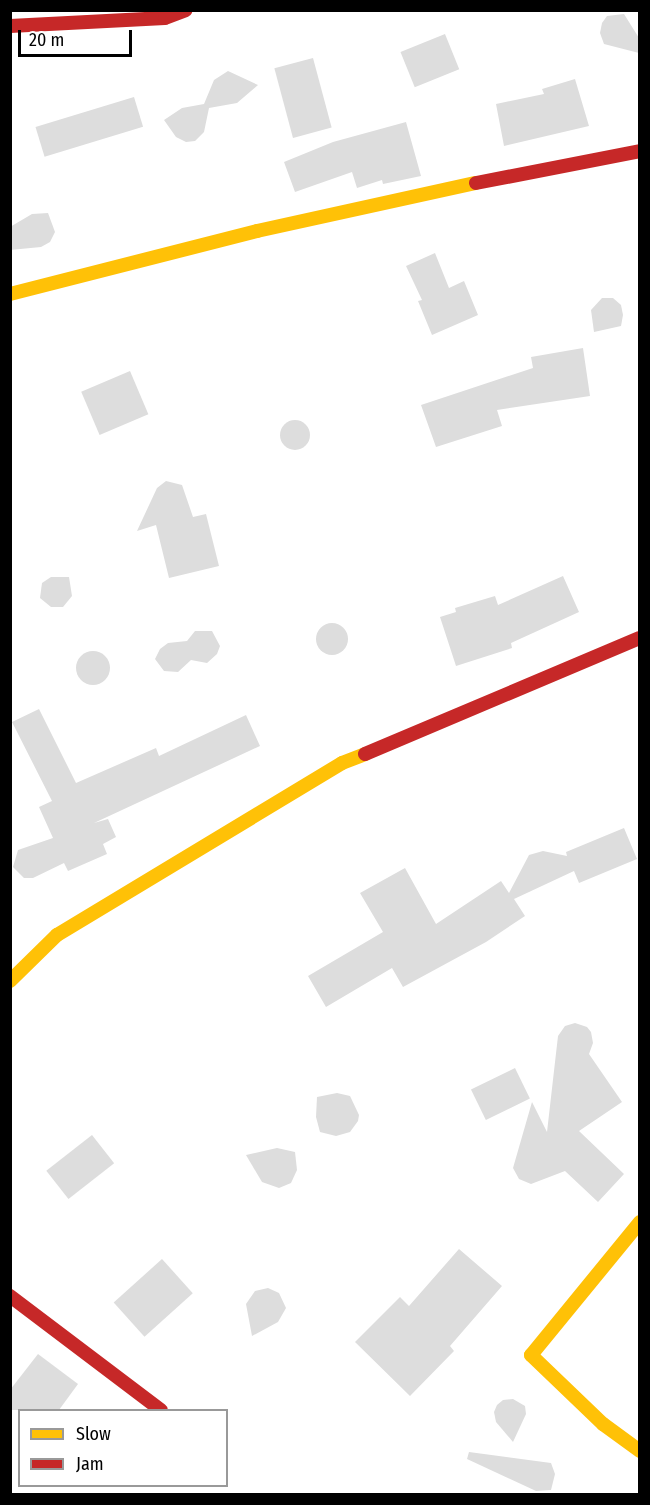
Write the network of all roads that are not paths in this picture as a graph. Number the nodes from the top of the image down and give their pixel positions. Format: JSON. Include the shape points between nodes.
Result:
{"nodes":[{"id":1,"x":186,"y":10,"type":"edge"},
{"id":2,"x":10,"y":26,"type":"edge"},
{"id":3,"x":639,"y":151,"type":"edge"},
{"id":4,"x":10,"y":294,"type":"edge"},
{"id":5,"x":639,"y":638,"type":"edge"},
{"id":6,"x":10,"y":981,"type":"edge"},
{"id":7,"x":639,"y":1222,"type":"edge"},
{"id":8,"x":10,"y":1296,"type":"edge"},
{"id":9,"x":160,"y":1409,"type":"edge"},
{"id":10,"x":639,"y":1451,"type":"edge"}],
"edges":[{"from":1,"to":2,"type":"street","via":[[165,18]]},
{"from":3,"to":4,"type":"street","via":[[256,231]]},
{"from":5,"to":6,"type":"street","via":[[342,763],[57,935]]},
{"from":7,"to":10,"type":"street","via":[[531,1355],[603,1424]]},
{"from":8,"to":9,"type":"street"}]}
